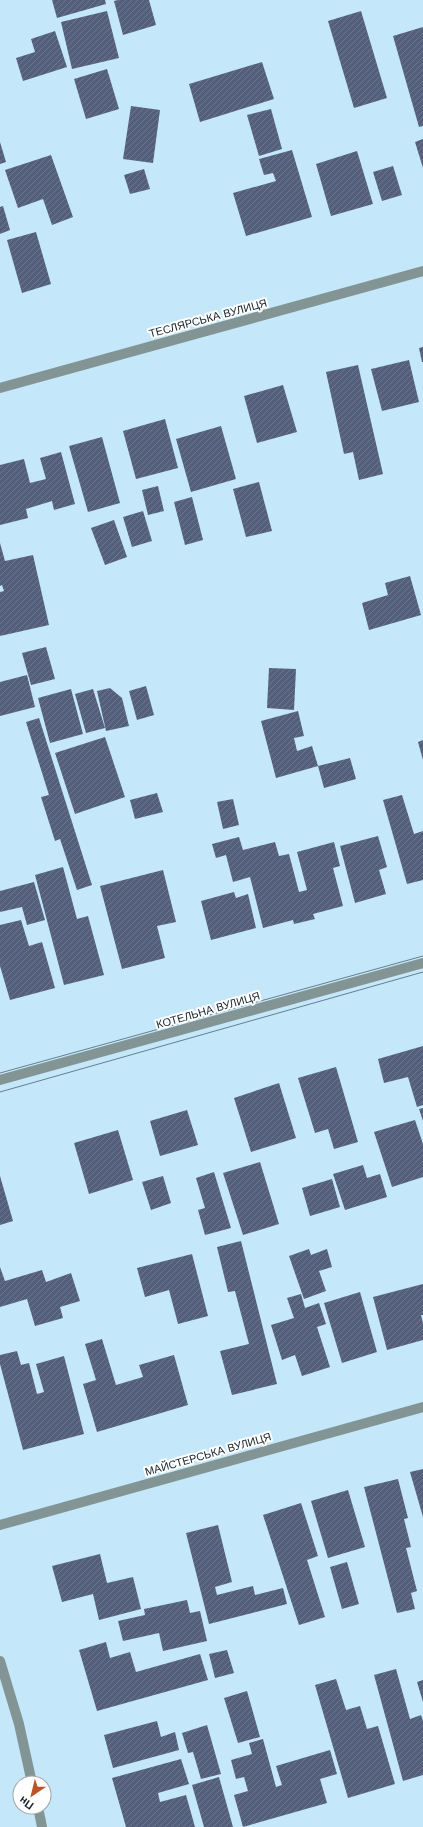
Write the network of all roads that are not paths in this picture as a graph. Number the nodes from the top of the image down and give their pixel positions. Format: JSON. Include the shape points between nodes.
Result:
{"nodes":[{"id":1,"x":423,"y":271,"type":"edge"},
{"id":2,"x":0,"y":388,"type":"edge"},
{"id":3,"x":423,"y":963,"type":"edge"},
{"id":4,"x":0,"y":1080,"type":"edge"},
{"id":5,"x":423,"y":1407,"type":"edge"},
{"id":6,"x":0,"y":1525,"type":"edge"},
{"id":7,"x":0,"y":1661,"type":"edge"},
{"id":8,"x":30,"y":1775,"type":"edge"},
{"id":9,"x":40,"y":1815,"type":"edge"},
{"id":10,"x":42,"y":1827,"type":"edge"}],
"edges":[{"from":1,"to":2,"type":"street","name":"ТЕСЛЯРСЬКА ВУЛИЦЯ"},
{"from":3,"to":4,"type":"street","name":"КОТЕЛЬНА ВУЛИЦЯ"},
{"from":5,"to":6,"type":"street","name":"МАЙСТЕРСЬКА ВУЛИЦЯ"},
{"from":7,"to":8,"type":"street"},
{"from":9,"to":10,"type":"street"}]}
